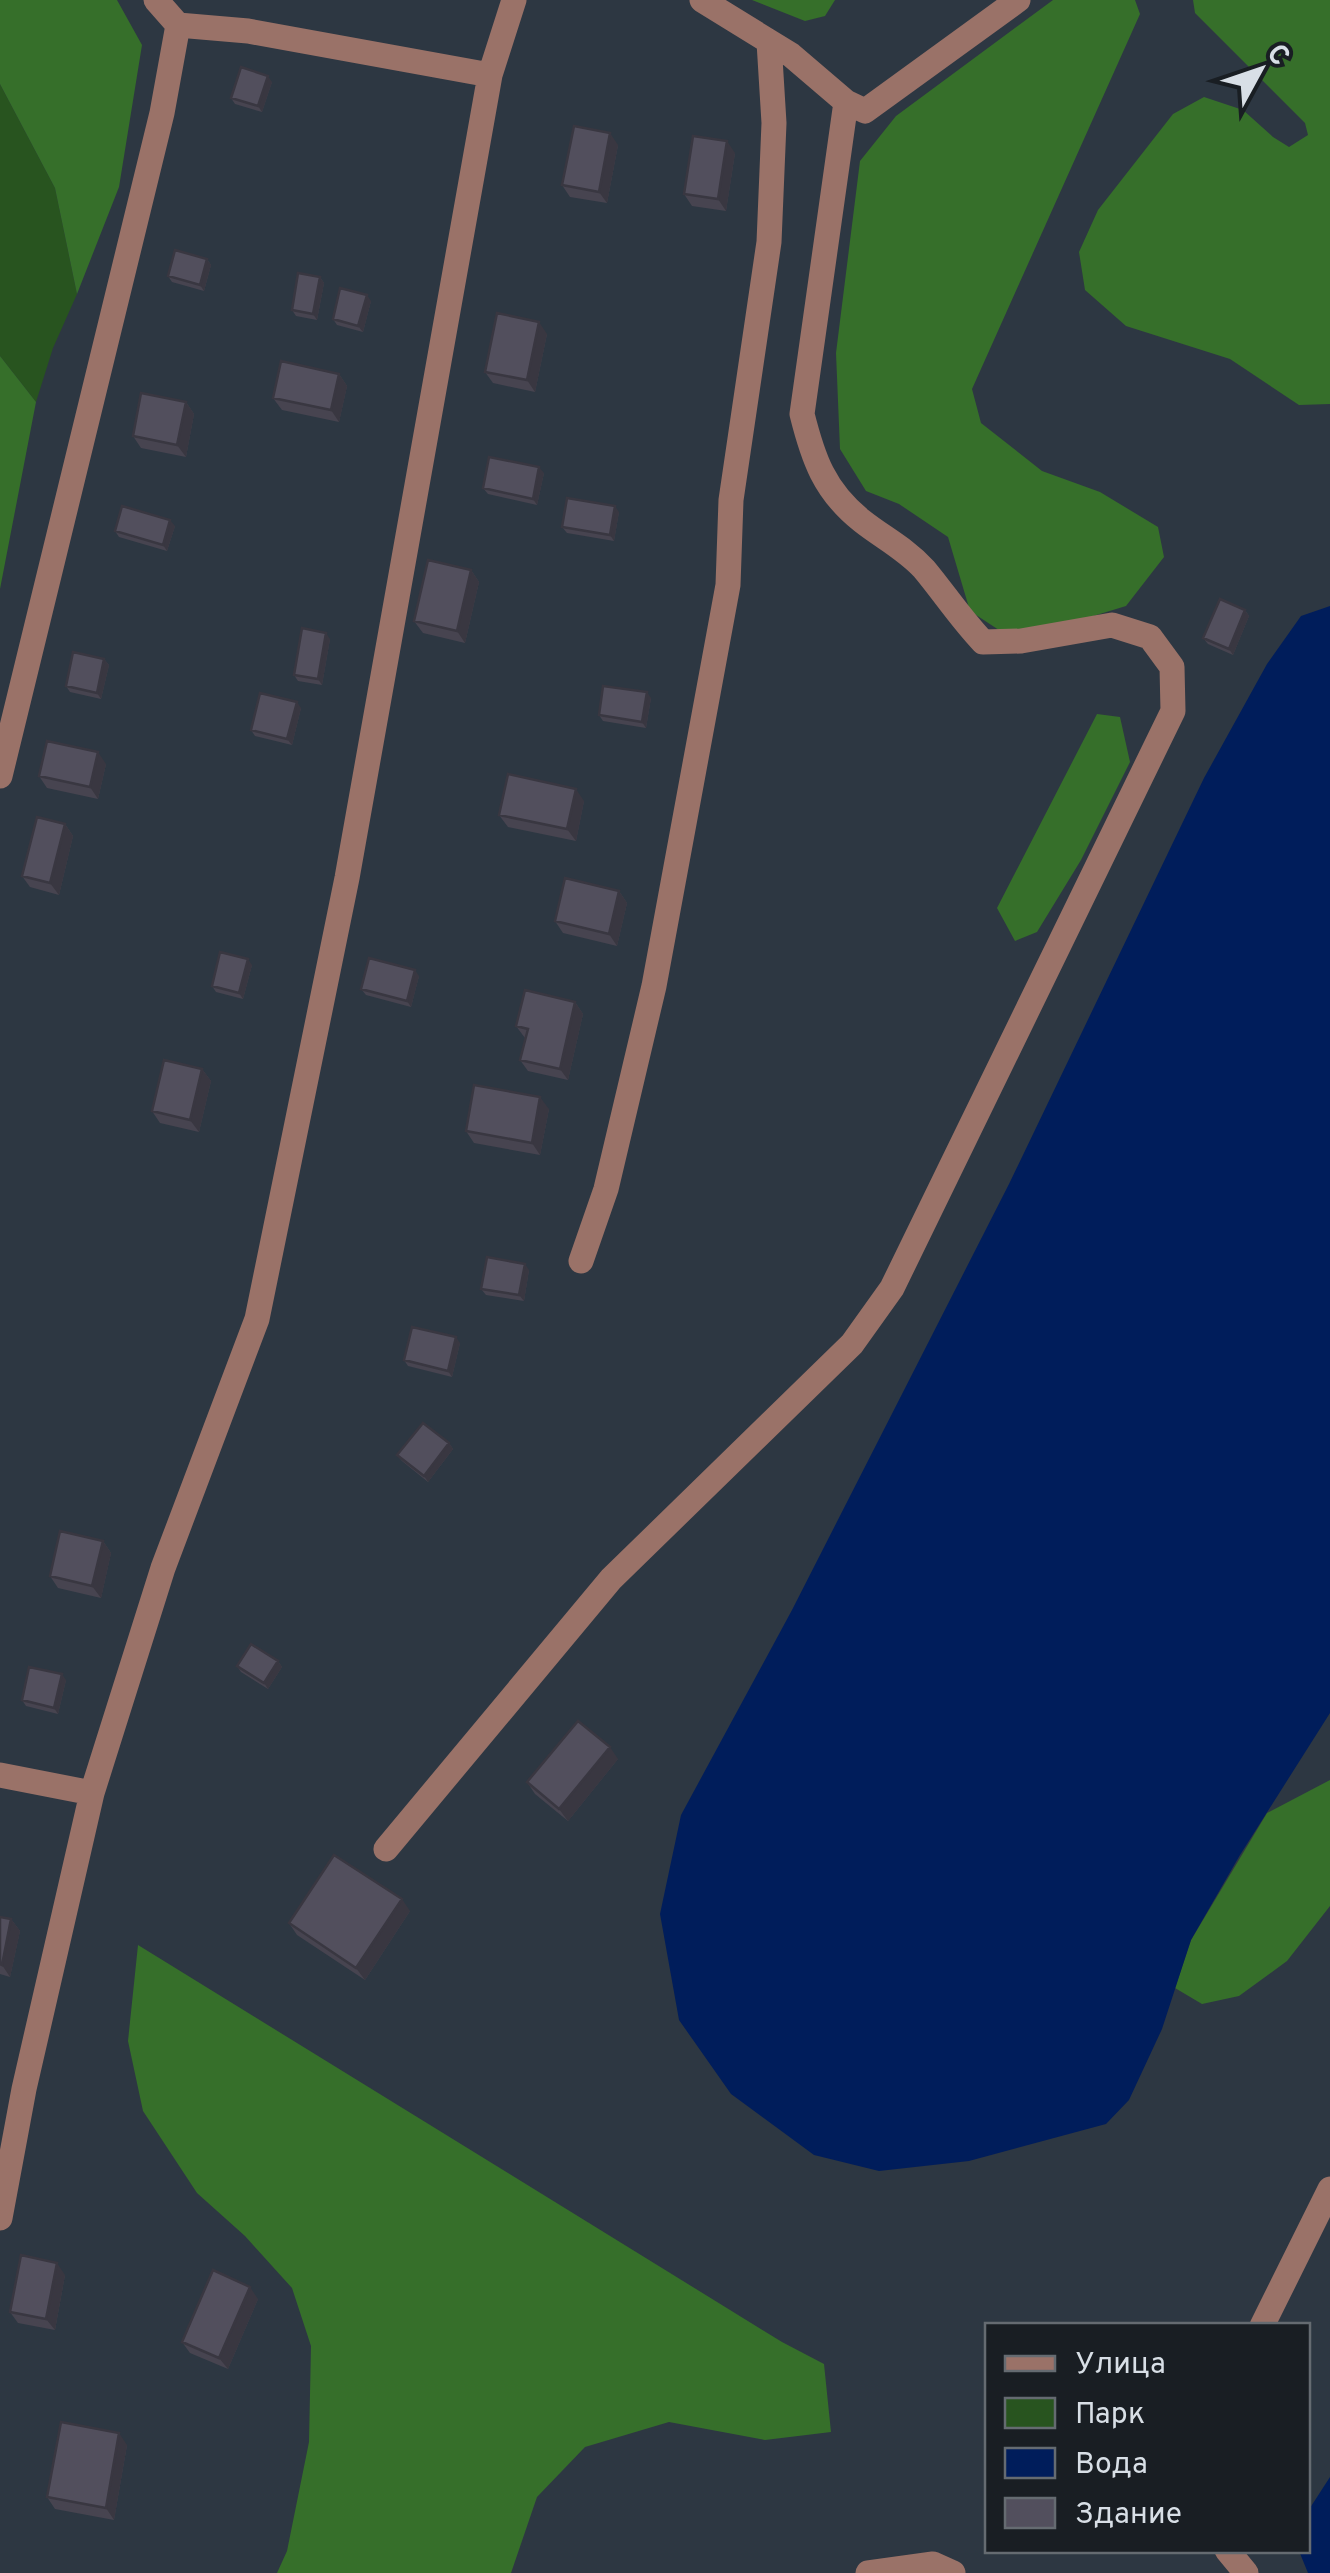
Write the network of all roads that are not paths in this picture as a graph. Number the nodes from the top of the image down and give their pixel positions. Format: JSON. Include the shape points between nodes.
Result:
{"nodes":[{"id":1,"x":156,"y":0,"type":"edge"},
{"id":2,"x":514,"y":0,"type":"edge"},
{"id":3,"x":702,"y":0,"type":"edge"},
{"id":4,"x":1018,"y":0,"type":"edge"},
{"id":5,"x":178,"y":25,"type":"junction"},
{"id":6,"x":769,"y":42,"type":"junction"},
{"id":7,"x":490,"y":75,"type":"junction"},
{"id":8,"x":846,"y":102,"type":"junction"},
{"id":9,"x":0,"y":776,"type":"edge"},
{"id":10,"x":581,"y":1261,"type":"dead end"},
{"id":11,"x":0,"y":1775,"type":"edge"},
{"id":12,"x":92,"y":1793,"type":"junction"},
{"id":13,"x":386,"y":1849,"type":"dead end"},
{"id":14,"x":1330,"y":2189,"type":"edge"},
{"id":15,"x":0,"y":2218,"type":"edge"},
{"id":16,"x":1263,"y":2323,"type":"edge"},
{"id":17,"x":1230,"y":2553,"type":"edge"},
{"id":18,"x":868,"y":2573,"type":"edge"},
{"id":19,"x":954,"y":2573,"type":"edge"},
{"id":20,"x":1246,"y":2573,"type":"edge"}],
"edges":[{"from":1,"to":5,"type":"street"},
{"from":2,"to":7,"type":"street"},
{"from":3,"to":6,"type":"street"},
{"from":4,"to":8,"type":"street","via":[[865,111]]},
{"from":5,"to":7,"type":"street","via":[[248,31]]},
{"from":5,"to":9,"type":"street"},
{"from":6,"to":8,"type":"street"},
{"from":6,"to":10,"type":"street","via":[[769,242],[731,500],[728,585],[654,986],[606,1189]]},
{"from":7,"to":12,"type":"street","via":[[348,878],[257,1319],[163,1568]]},
{"from":8,"to":13,"type":"street","via":[[802,414],[815,464],[836,496],[923,568],[983,642],[1112,625],[1150,637],[1172,667],[1173,712],[892,1288],[852,1344],[611,1579]]},
{"from":11,"to":12,"type":"street"},
{"from":12,"to":15,"type":"street"},
{"from":14,"to":16,"type":"street"},
{"from":17,"to":20,"type":"street"},
{"from":18,"to":19,"type":"street","via":[[933,2564]]}]}
